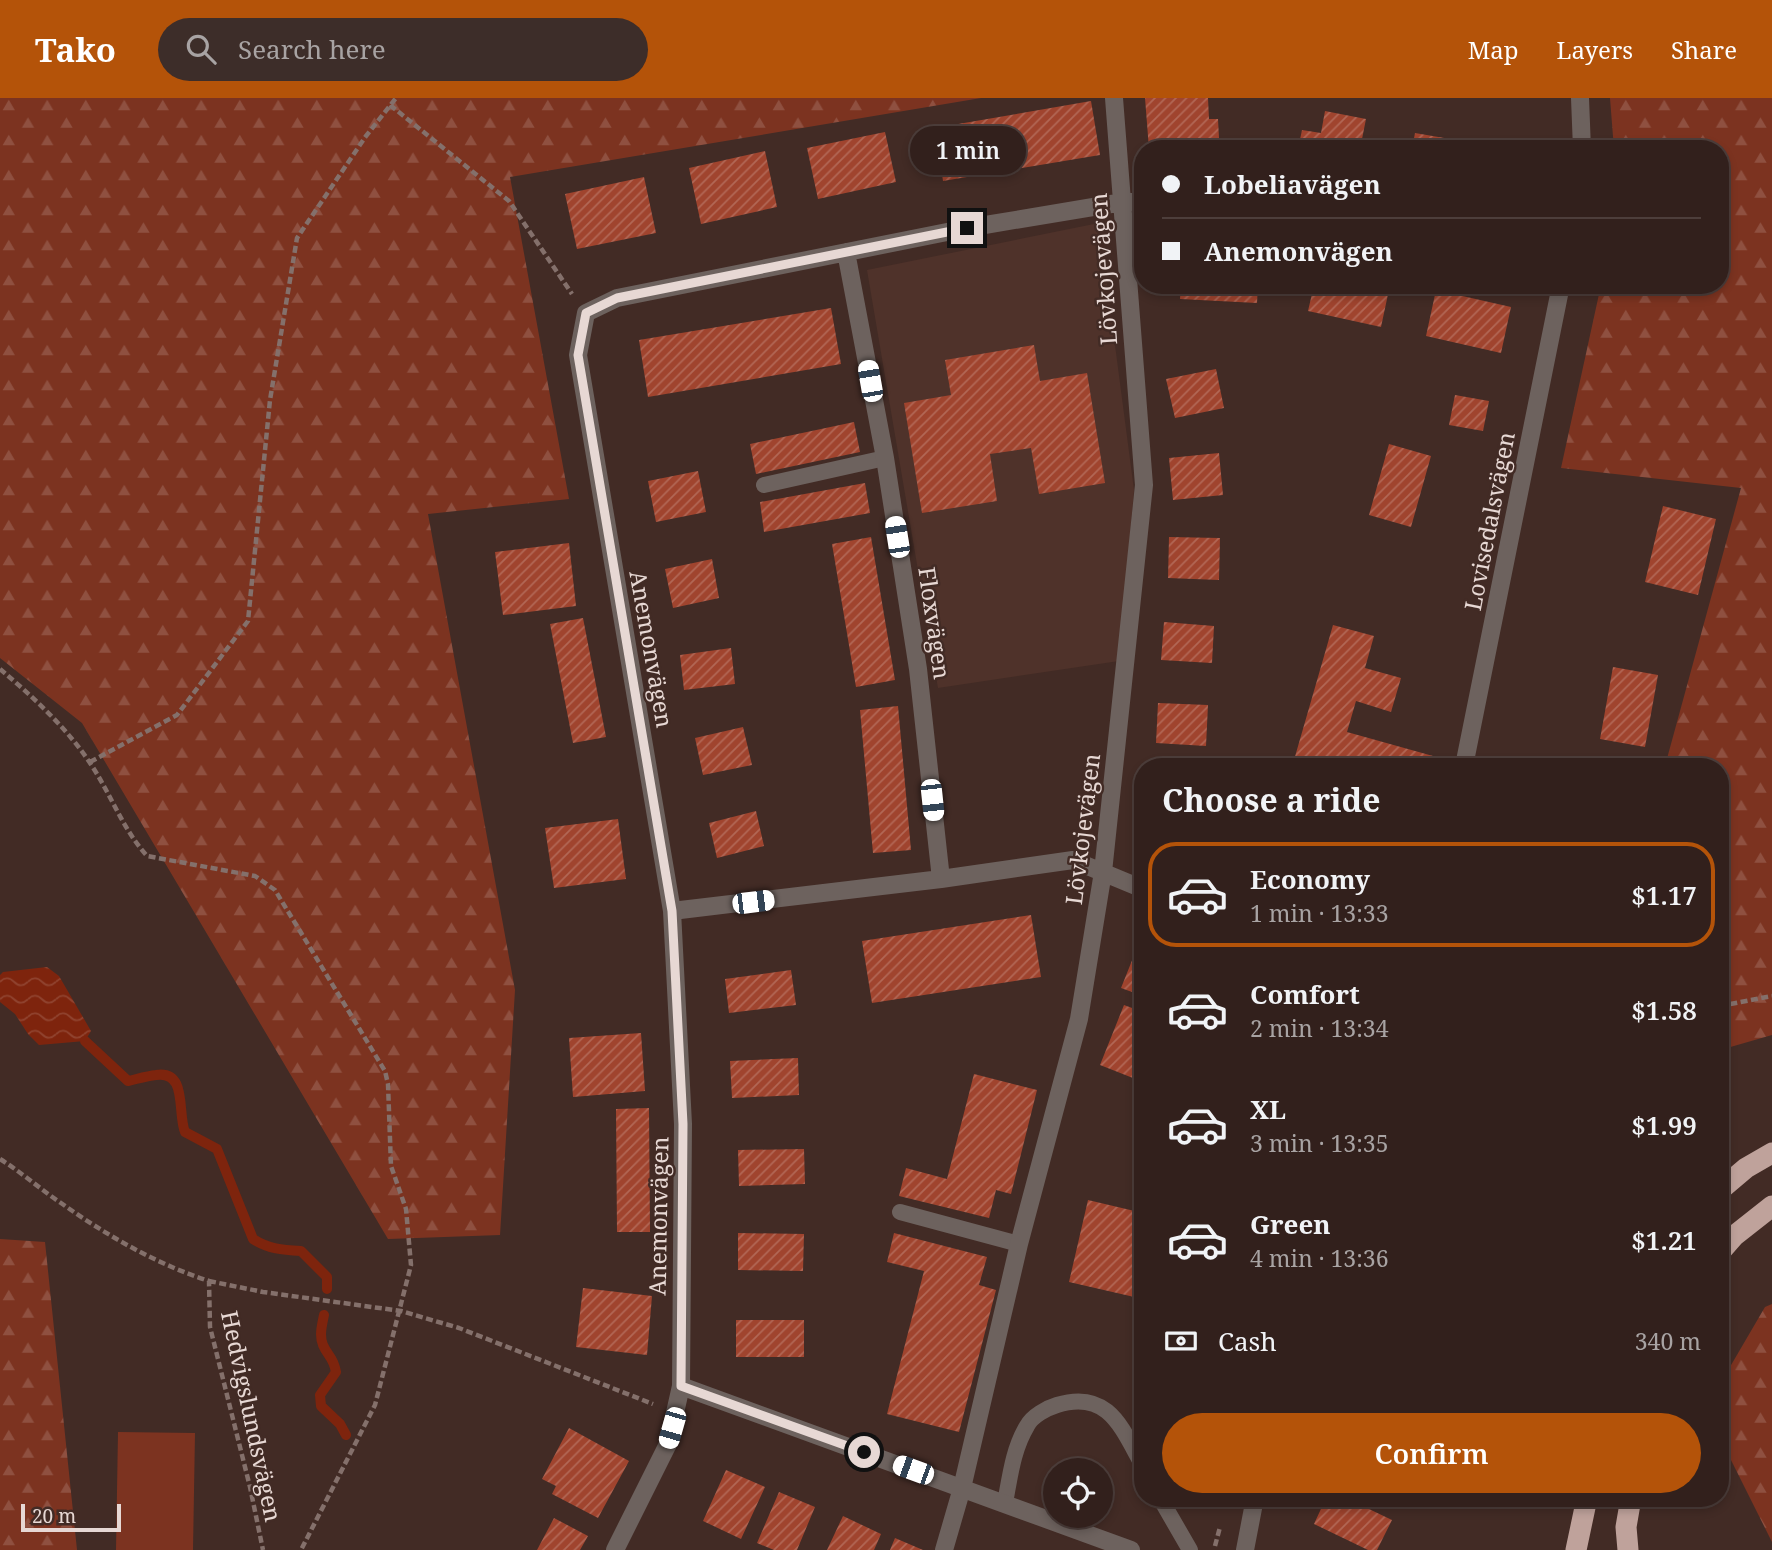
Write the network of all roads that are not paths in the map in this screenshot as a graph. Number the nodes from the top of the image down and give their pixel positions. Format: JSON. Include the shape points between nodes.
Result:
{"nodes":[{"id":1,"x":1114,"y":98,"type":"edge"},
{"id":2,"x":1580,"y":98,"type":"edge"},
{"id":3,"x":1582,"y":140,"type":"edge"},
{"id":4,"x":1123,"y":202,"type":"junction"},
{"id":5,"x":1134,"y":202,"type":"edge"},
{"id":6,"x":846,"y":252,"type":"junction"},
{"id":7,"x":1559,"y":294,"type":"edge"},
{"id":8,"x":885,"y":458,"type":"junction"},
{"id":9,"x":764,"y":485,"type":"dead end"},
{"id":10,"x":1466,"y":758,"type":"edge"},
{"id":11,"x":1103,"y":872,"type":"junction"},
{"id":12,"x":941,"y":879,"type":"junction"},
{"id":13,"x":1134,"y":884,"type":"edge"},
{"id":14,"x":672,"y":911,"type":"junction"},
{"id":15,"x":1772,"y":1153,"type":"edge"},
{"id":16,"x":1729,"y":1182,"type":"edge"},
{"id":17,"x":1772,"y":1206,"type":"edge"},
{"id":18,"x":900,"y":1212,"type":"dead end"},
{"id":19,"x":1729,"y":1242,"type":"edge"},
{"id":20,"x":1019,"y":1244,"type":"junction"},
{"id":21,"x":681,"y":1386,"type":"junction"},
{"id":22,"x":1134,"y":1450,"type":"edge"},
{"id":23,"x":962,"y":1488,"type":"junction"},
{"id":24,"x":1005,"y":1503,"type":"junction"},
{"id":25,"x":1165,"y":1507,"type":"edge"},
{"id":26,"x":1253,"y":1507,"type":"edge"},
{"id":27,"x":1585,"y":1507,"type":"edge"},
{"id":28,"x":1629,"y":1507,"type":"edge"},
{"id":29,"x":615,"y":1550,"type":"edge"},
{"id":30,"x":944,"y":1550,"type":"edge"},
{"id":31,"x":1131,"y":1550,"type":"edge"},
{"id":32,"x":1190,"y":1550,"type":"edge"},
{"id":33,"x":1245,"y":1550,"type":"edge"},
{"id":34,"x":1576,"y":1550,"type":"edge"},
{"id":35,"x":1628,"y":1550,"type":"edge"}],
"edges":[{"from":1,"to":4,"type":"street","name":"Lövkojevägen"},
{"from":2,"to":3,"type":"street"},
{"from":4,"to":5,"type":"street"},
{"from":4,"to":6,"type":"street"},
{"from":4,"to":11,"type":"street","name":"Lövkojevägen","via":[[1144,485]]},
{"from":6,"to":8,"type":"street","name":"Floxvägen"},
{"from":6,"to":14,"type":"street","name":"Anemonvägen","via":[[617,298],[586,313],[578,355]]},
{"from":7,"to":10,"type":"street","name":"Lovisedalsvägen"},
{"from":8,"to":9,"type":"lane"},
{"from":8,"to":12,"type":"street","name":"Floxvägen","via":[[918,669]]},
{"from":11,"to":12,"type":"street","via":[[1073,860]]},
{"from":11,"to":13,"type":"street"},
{"from":11,"to":20,"type":"street","name":"Lövkojevägen","via":[[1079,1018]]},
{"from":12,"to":14,"type":"street"},
{"from":14,"to":21,"type":"street","name":"Anemonvägen","via":[[683,1124]]},
{"from":15,"to":16,"type":"highway"},
{"from":17,"to":19,"type":"highway"},
{"from":18,"to":20,"type":"lane"},
{"from":20,"to":23,"type":"street","name":"Lövkojevägen"},
{"from":21,"to":23,"type":"street"},
{"from":21,"to":29,"type":"street","name":"Anemonvägen","via":[[668,1444]]},
{"from":22,"to":24,"type":"lane","via":[[1100,1405],[1083,1401],[1053,1406],[1028,1422]]},
{"from":23,"to":24,"type":"street"},
{"from":23,"to":30,"type":"street","name":"Lövkojevägen"},
{"from":24,"to":31,"type":"street"},
{"from":25,"to":32,"type":"lane"},
{"from":26,"to":33,"type":"street"},
{"from":27,"to":34,"type":"highway"},
{"from":28,"to":35,"type":"highway"}]}
